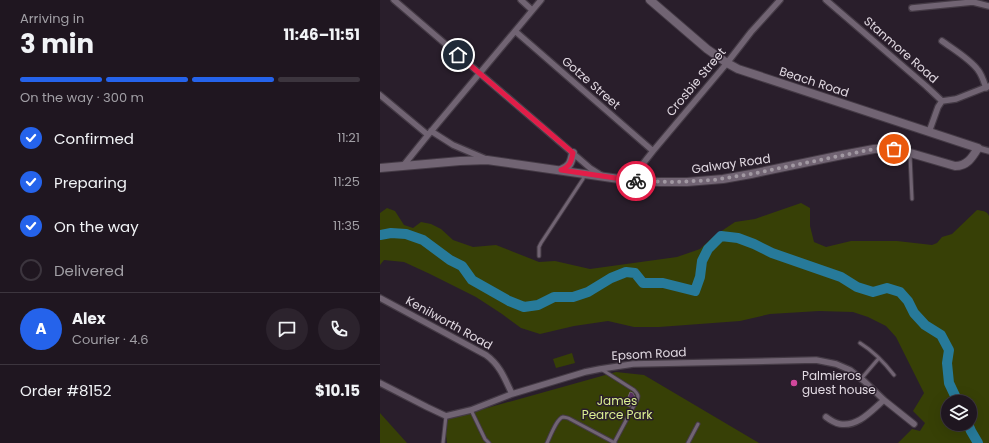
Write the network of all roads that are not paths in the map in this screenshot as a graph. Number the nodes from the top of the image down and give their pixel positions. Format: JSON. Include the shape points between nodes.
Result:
{"nodes":[{"id":1,"x":394,"y":0,"type":"edge"},
{"id":2,"x":521,"y":0,"type":"edge"},
{"id":3,"x":541,"y":0,"type":"edge"},
{"id":4,"x":650,"y":0,"type":"edge"},
{"id":5,"x":780,"y":0,"type":"edge"},
{"id":6,"x":826,"y":0,"type":"edge"},
{"id":7,"x":989,"y":6,"type":"edge"},
{"id":8,"x":912,"y":8,"type":"dead end"},
{"id":9,"x":532,"y":10,"type":"junction"},
{"id":10,"x":515,"y":31,"type":"junction"},
{"id":11,"x":942,"y":41,"type":"dead end"},
{"id":12,"x":727,"y":63,"type":"junction"},
{"id":13,"x":480,"y":73,"type":"junction"},
{"id":14,"x":988,"y":87,"type":"edge"},
{"id":15,"x":380,"y":95,"type":"edge"},
{"id":16,"x":942,"y":101,"type":"junction"},
{"id":17,"x":929,"y":132,"type":"junction"},
{"id":18,"x":429,"y":133,"type":"junction"},
{"id":19,"x":978,"y":148,"type":"junction"},
{"id":20,"x":653,"y":151,"type":"junction"},
{"id":21,"x":989,"y":152,"type":"edge"},
{"id":22,"x":573,"y":153,"type":"junction"},
{"id":23,"x":910,"y":153,"type":"junction"},
{"id":24,"x":487,"y":160,"type":"junction"},
{"id":25,"x":403,"y":166,"type":"junction"},
{"id":26,"x":380,"y":168,"type":"edge"},
{"id":27,"x":561,"y":170,"type":"junction"},
{"id":28,"x":585,"y":174,"type":"junction"},
{"id":29,"x":602,"y":176,"type":"junction"},
{"id":30,"x":630,"y":180,"type":"junction"},
{"id":31,"x":912,"y":198,"type":"dead end"},
{"id":32,"x":539,"y":256,"type":"dead end"},
{"id":33,"x":380,"y":298,"type":"edge"},
{"id":34,"x":860,"y":343,"type":"dead end"},
{"id":35,"x":879,"y":358,"type":"junction"},
{"id":36,"x":600,"y":369,"type":"junction"},
{"id":37,"x":894,"y":375,"type":"dead end"},
{"id":38,"x":861,"y":379,"type":"junction"},
{"id":39,"x":380,"y":382,"type":"edge"},
{"id":40,"x":512,"y":394,"type":"junction"},
{"id":41,"x":884,"y":400,"type":"junction"},
{"id":42,"x":471,"y":410,"type":"junction"},
{"id":43,"x":446,"y":416,"type":"junction"},
{"id":44,"x":826,"y":417,"type":"dead end"},
{"id":45,"x":698,"y":424,"type":"dead end"},
{"id":46,"x":914,"y":424,"type":"dead end"},
{"id":47,"x":443,"y":443,"type":"edge"},
{"id":48,"x":489,"y":443,"type":"edge"},
{"id":49,"x":547,"y":443,"type":"edge"},
{"id":50,"x":614,"y":443,"type":"edge"},
{"id":51,"x":688,"y":443,"type":"edge"}],
"edges":[{"from":1,"to":13,"type":"street"},
{"from":2,"to":9,"type":"street"},
{"from":3,"to":9,"type":"street"},
{"from":4,"to":12,"type":"street","name":"Beach Road"},
{"from":5,"to":12,"type":"street","name":"Crosbie Street"},
{"from":6,"to":16,"type":"street","name":"Stanmore Road"},
{"from":7,"to":8,"type":"street","via":[[974,2]]},
{"from":9,"to":10,"type":"street"},
{"from":10,"to":13,"type":"street"},
{"from":10,"to":20,"type":"street","name":"Gotze Street"},
{"from":11,"to":14,"type":"street","via":[[977,68]]},
{"from":12,"to":17,"type":"street","name":"Beach Road","via":[[752,74]]},
{"from":12,"to":20,"type":"street","name":"Crosbie Street"},
{"from":13,"to":18,"type":"street"},
{"from":13,"to":22,"type":"street"},
{"from":14,"to":16,"type":"street","via":[[956,99]]},
{"from":15,"to":18,"type":"street"},
{"from":16,"to":17,"type":"street"},
{"from":17,"to":19,"type":"street","name":"Beach Road"},
{"from":18,"to":24,"type":"street"},
{"from":18,"to":25,"type":"street"},
{"from":19,"to":21,"type":"street","name":"Beach Road"},
{"from":19,"to":23,"type":"street","name":"Galway Road","via":[[970,160],[959,166]]},
{"from":20,"to":30,"type":"street","name":"Crosbie Street"},
{"from":22,"to":27,"type":"street","via":[[569,165]]},
{"from":22,"to":29,"type":"street"},
{"from":23,"to":30,"type":"street","name":"Galway Road","via":[[888,148],[874,149],[713,180]]},
{"from":23,"to":31,"type":"lane"},
{"from":24,"to":25,"type":"street","name":"Galway Road"},
{"from":24,"to":27,"type":"street","name":"Galway Road"},
{"from":25,"to":26,"type":"street","name":"Galway Road"},
{"from":27,"to":28,"type":"street","name":"Galway Road"},
{"from":28,"to":29,"type":"street","name":"Galway Road"},
{"from":28,"to":32,"type":"lane","via":[[541,243]]},
{"from":29,"to":30,"type":"street","name":"Galway Road"},
{"from":33,"to":40,"type":"street","name":"Kenilworth Road","via":[[486,355],[499,368]]},
{"from":34,"to":35,"type":"lane"},
{"from":35,"to":37,"type":"lane"},
{"from":35,"to":38,"type":"lane"},
{"from":36,"to":38,"type":"street","name":"Epsom Road","via":[[633,364],[816,360],[844,367]]},
{"from":36,"to":40,"type":"street","name":"Epsom Road"},
{"from":36,"to":50,"type":"lane","via":[[634,390],[638,396]]},
{"from":38,"to":41,"type":"street","name":"Epsom Road"},
{"from":39,"to":43,"type":"street"},
{"from":40,"to":42,"type":"street","name":"Epsom Road"},
{"from":41,"to":44,"type":"street","via":[[862,419],[851,423],[840,424]]},
{"from":41,"to":46,"type":"street","name":"Epsom Road"},
{"from":42,"to":43,"type":"street","name":"Epsom Road"},
{"from":42,"to":48,"type":"lane"},
{"from":43,"to":47,"type":"lane"},
{"from":45,"to":51,"type":"lane"},
{"from":49,"to":50,"type":"lane","via":[[556,424],[563,417]]}]}
